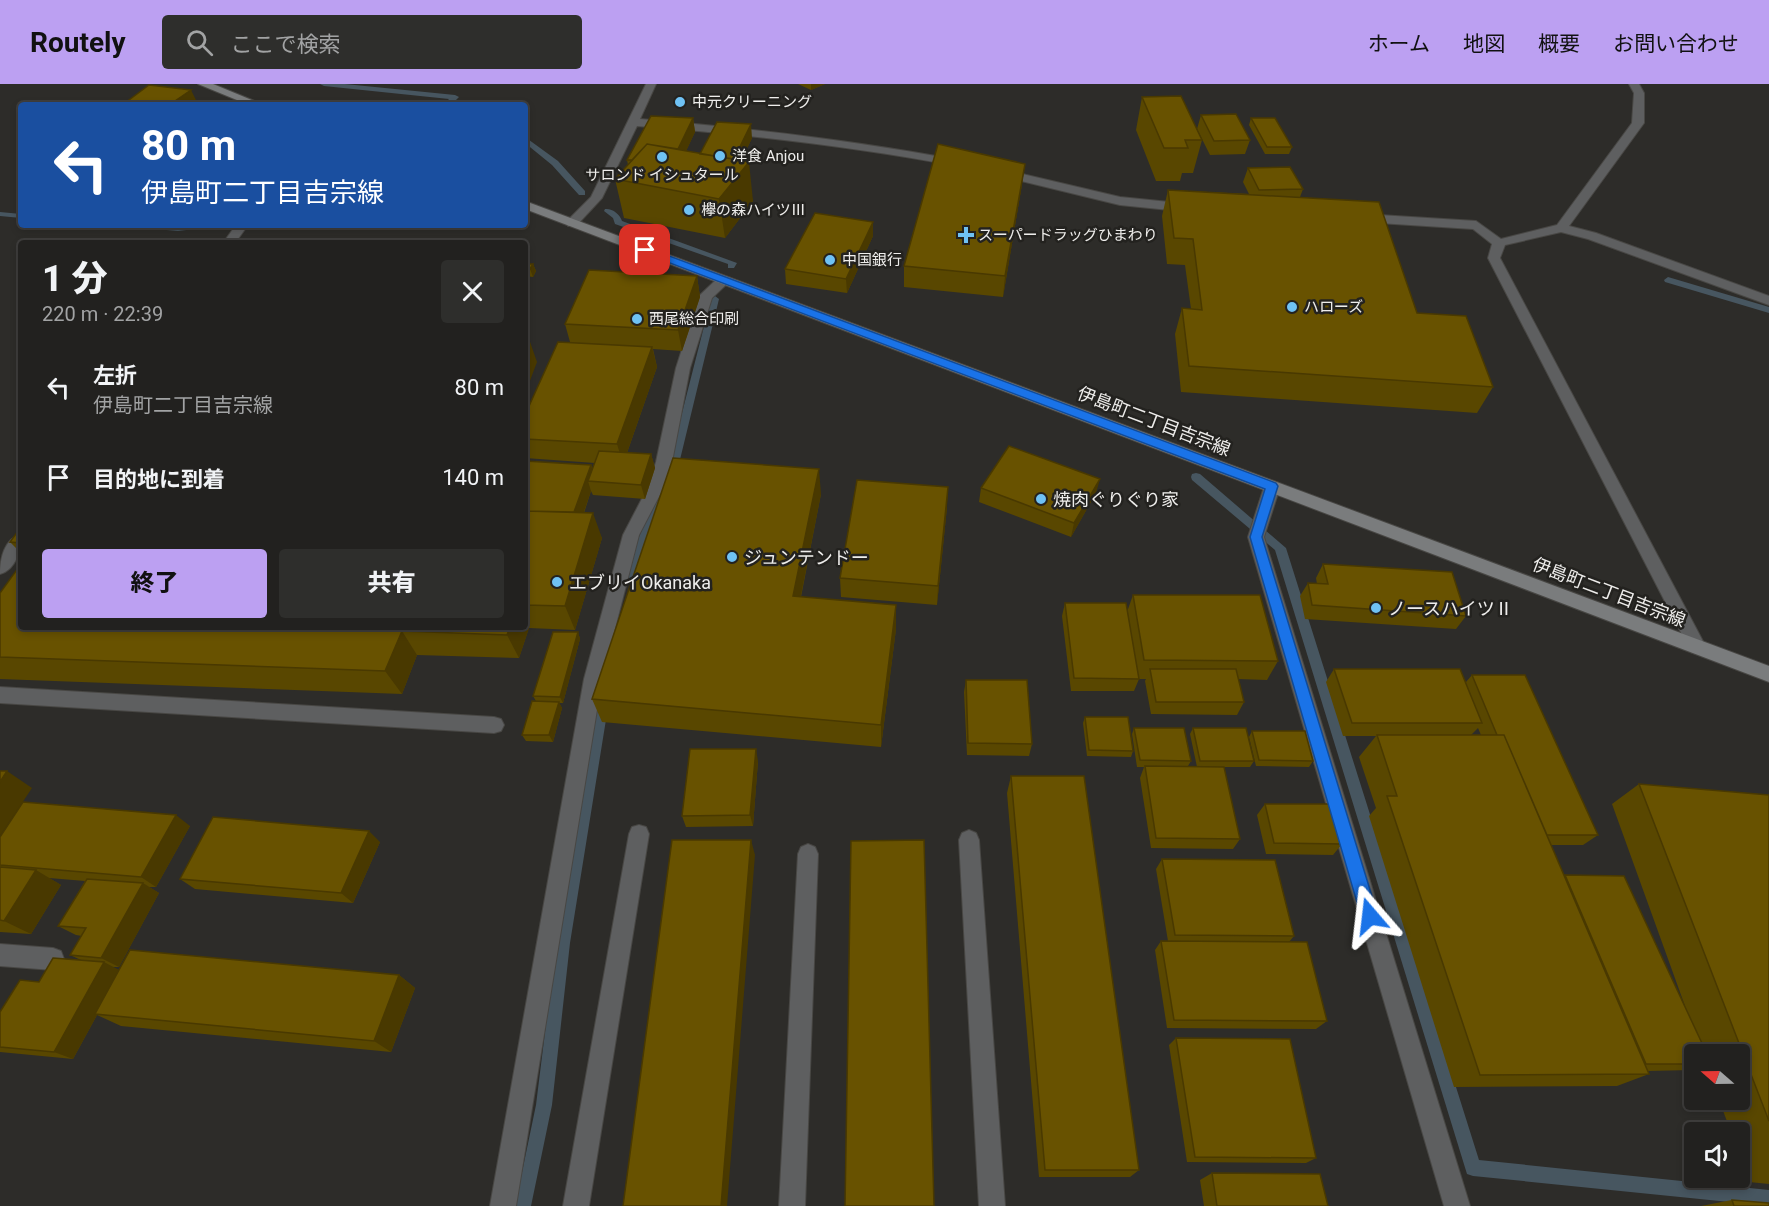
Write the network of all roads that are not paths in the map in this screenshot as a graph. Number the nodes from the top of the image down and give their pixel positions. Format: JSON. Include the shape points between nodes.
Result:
{"nodes":[{"id":1,"x":203,"y":84,"type":"edge"},
{"id":2,"x":651,"y":84,"type":"edge"},
{"id":3,"x":1634,"y":84,"type":"edge"},
{"id":4,"x":251,"y":102,"type":"edge"},
{"id":5,"x":634,"y":122,"type":"junction"},
{"id":6,"x":967,"y":165,"type":"edge"},
{"id":7,"x":989,"y":170,"type":"edge"},
{"id":8,"x":528,"y":206,"type":"edge"},
{"id":9,"x":1202,"y":209,"type":"edge"},
{"id":10,"x":1345,"y":217,"type":"edge"},
{"id":11,"x":572,"y":223,"type":"junction"},
{"id":12,"x":1561,"y":228,"type":"junction"},
{"id":13,"x":1499,"y":243,"type":"junction"},
{"id":14,"x":724,"y":280,"type":"junction"},
{"id":15,"x":1769,"y":301,"type":"edge"},
{"id":16,"x":1272,"y":486,"type":"junction"},
{"id":17,"x":18,"y":544,"type":"edge"},
{"id":18,"x":0,"y":568,"type":"edge"},
{"id":19,"x":1697,"y":646,"type":"junction"},
{"id":20,"x":1769,"y":674,"type":"edge"},
{"id":21,"x":0,"y":695,"type":"edge"},
{"id":22,"x":494,"y":725,"type":"dead end"},
{"id":23,"x":639,"y":834,"type":"dead end"},
{"id":24,"x":969,"y":840,"type":"dead end"},
{"id":25,"x":808,"y":854,"type":"dead end"},
{"id":26,"x":0,"y":955,"type":"edge"},
{"id":27,"x":53,"y":958,"type":"edge"},
{"id":28,"x":503,"y":1206,"type":"edge"},
{"id":29,"x":576,"y":1206,"type":"edge"},
{"id":30,"x":792,"y":1206,"type":"edge"},
{"id":31,"x":992,"y":1206,"type":"edge"},
{"id":32,"x":1457,"y":1206,"type":"edge"}],
"edges":[{"from":1,"to":4,"type":"street"},
{"from":2,"to":5,"type":"street"},
{"from":3,"to":12,"type":"street","via":[[1639,93],[1638,123]]},
{"from":5,"to":6,"type":"street","via":[[893,151]]},
{"from":5,"to":11,"type":"street","via":[[596,198]]},
{"from":7,"to":9,"type":"street","via":[[1120,201]]},
{"from":8,"to":11,"type":"street","name":"伊島町二丁目吉宗線"},
{"from":10,"to":13,"type":"street","via":[[1476,225]]},
{"from":11,"to":14,"type":"street","name":"伊島町二丁目吉宗線"},
{"from":12,"to":13,"type":"street"},
{"from":12,"to":15,"type":"street"},
{"from":13,"to":19,"type":"street","via":[[1494,258]]},
{"from":14,"to":16,"type":"street","name":"伊島町二丁目吉宗線"},
{"from":14,"to":28,"type":"street","via":[[706,296],[684,368],[664,462],[656,487],[631,535],[593,679]]},
{"from":16,"to":19,"type":"street","name":"伊島町二丁目吉宗線"},
{"from":16,"to":32,"type":"street","via":[[1258,530]]},
{"from":17,"to":18,"type":"street"},
{"from":19,"to":20,"type":"street","name":"伊島町二丁目吉宗線"},
{"from":21,"to":22,"type":"street"},
{"from":23,"to":29,"type":"street"},
{"from":24,"to":31,"type":"street"},
{"from":25,"to":30,"type":"street"},
{"from":26,"to":27,"type":"street"}]}
